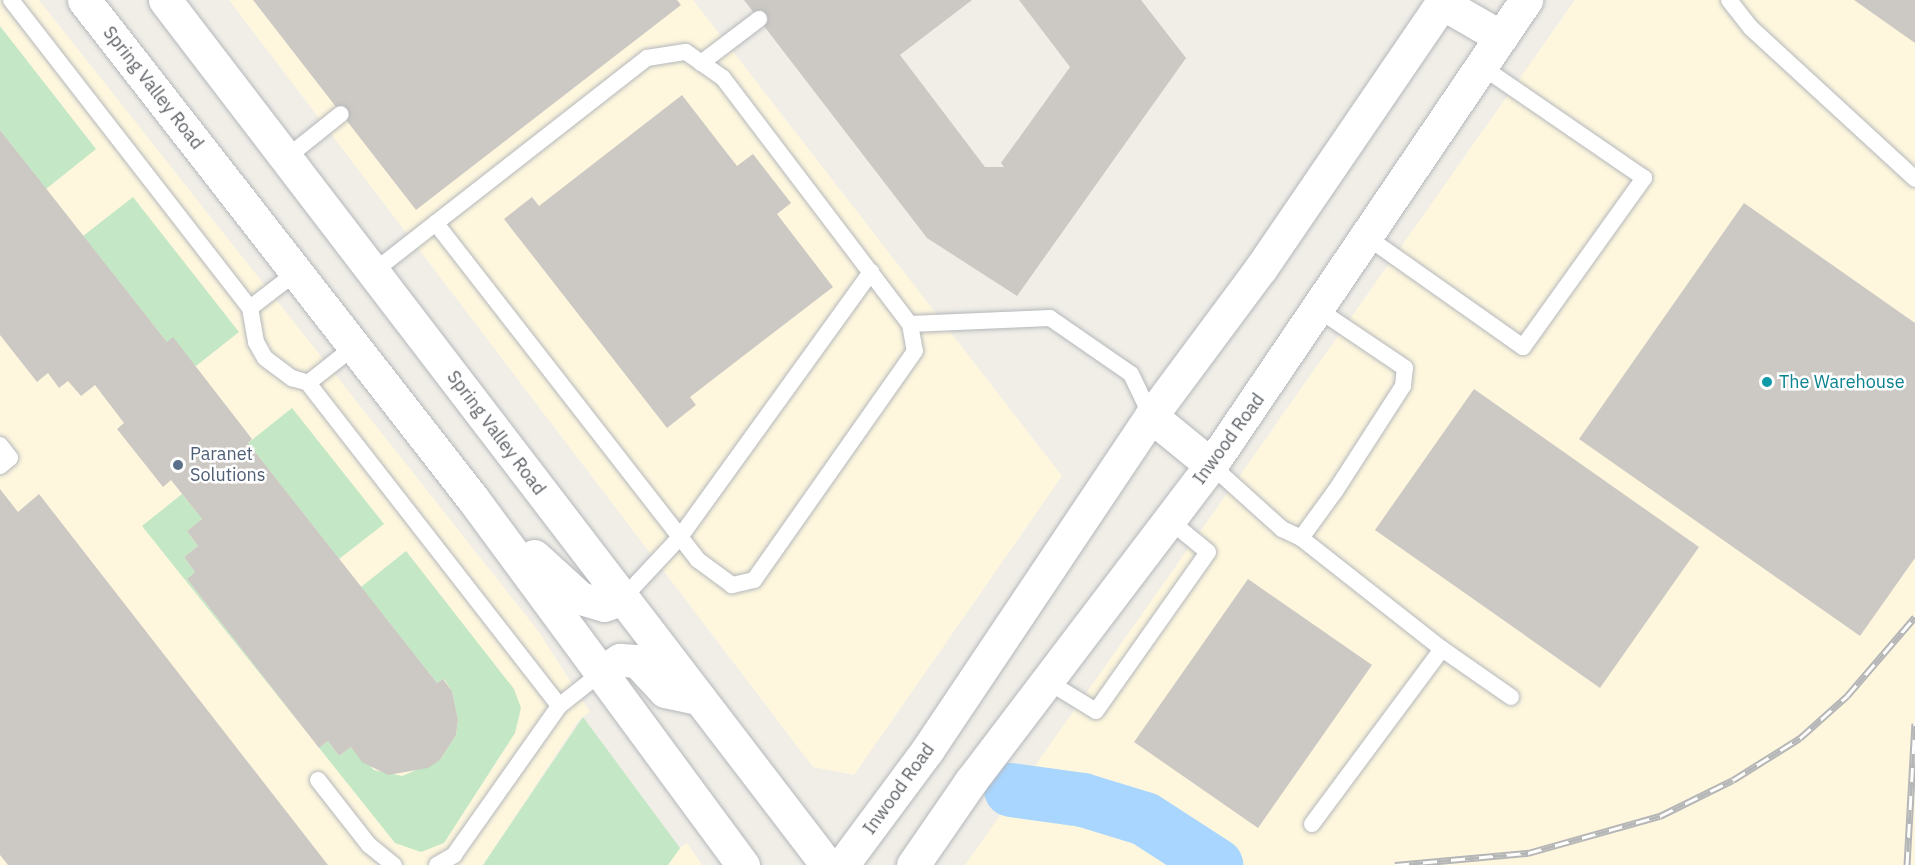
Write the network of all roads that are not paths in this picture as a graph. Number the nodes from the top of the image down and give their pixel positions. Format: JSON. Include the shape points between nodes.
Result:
{"nodes":[{"id":1,"x":11,"y":0,"type":"edge"},
{"id":2,"x":84,"y":0,"type":"edge"},
{"id":3,"x":165,"y":0,"type":"edge"},
{"id":4,"x":1526,"y":0,"type":"edge"},
{"id":5,"x":1729,"y":0,"type":"edge"},
{"id":6,"x":1443,"y":1,"type":"edge"},
{"id":7,"x":759,"y":19,"type":"dead end"},
{"id":8,"x":1501,"y":37,"type":"junction"},
{"id":9,"x":701,"y":63,"type":"junction"},
{"id":10,"x":1481,"y":66,"type":"junction"},
{"id":11,"x":341,"y":114,"type":"dead end"},
{"id":12,"x":286,"y":158,"type":"junction"},
{"id":13,"x":1915,"y":179,"type":"edge"},
{"id":14,"x":436,"y":223,"type":"junction"},
{"id":15,"x":1368,"y":237,"type":"junction"},
{"id":16,"x":298,"y":271,"type":"junction"},
{"id":17,"x":374,"y":272,"type":"junction"},
{"id":18,"x":871,"y":272,"type":"junction"},
{"id":19,"x":250,"y":308,"type":"junction"},
{"id":20,"x":1319,"y":310,"type":"junction"},
{"id":21,"x":910,"y":324,"type":"junction"},
{"id":22,"x":355,"y":346,"type":"junction"},
{"id":23,"x":308,"y":383,"type":"junction"},
{"id":24,"x":1151,"y":416,"type":"junction"},
{"id":25,"x":0,"y":445,"type":"edge"},
{"id":26,"x":1211,"y":465,"type":"junction"},
{"id":27,"x":0,"y":466,"type":"edge"},
{"id":28,"x":473,"y":499,"type":"junction"},
{"id":29,"x":1168,"y":520,"type":"junction"},
{"id":30,"x":680,"y":537,"type":"junction"},
{"id":31,"x":1300,"y":538,"type":"junction"},
{"id":32,"x":623,"y":598,"type":"junction"},
{"id":33,"x":1442,"y":649,"type":"junction"},
{"id":34,"x":602,"y":672,"type":"junction"},
{"id":35,"x":1047,"y":681,"type":"junction"},
{"id":36,"x":1511,"y":697,"type":"dead end"},
{"id":37,"x":699,"y":698,"type":"junction"},
{"id":38,"x":559,"y":706,"type":"junction"},
{"id":39,"x":318,"y":780,"type":"dead end"},
{"id":40,"x":1312,"y":824,"type":"dead end"},
{"id":41,"x":394,"y":865,"type":"edge"},
{"id":42,"x":437,"y":865,"type":"edge"},
{"id":43,"x":743,"y":865,"type":"edge"},
{"id":44,"x":827,"y":865,"type":"edge"},
{"id":45,"x":842,"y":865,"type":"edge"},
{"id":46,"x":913,"y":865,"type":"edge"}],
"edges":[{"from":1,"to":19,"type":"lane"},
{"from":2,"to":16,"type":"main road","name":"Spring Valley Road"},
{"from":3,"to":12,"type":"main road","name":"Spring Valley Road"},
{"from":4,"to":8,"type":"main road","name":"Inwood Road"},
{"from":5,"to":13,"type":"lane","via":[[1751,28]]},
{"from":6,"to":8,"type":"main road"},
{"from":6,"to":24,"type":"main road","name":"Inwood Road","via":[[1261,268]]},
{"from":7,"to":9,"type":"lane"},
{"from":8,"to":10,"type":"main road","name":"Inwood Road"},
{"from":9,"to":14,"type":"lane","via":[[686,52],[647,58]]},
{"from":9,"to":18,"type":"lane","via":[[723,78]]},
{"from":10,"to":15,"type":"main road","name":"Inwood Road"},
{"from":10,"to":15,"type":"lane","via":[[1644,178],[1523,347]]},
{"from":11,"to":12,"type":"lane"},
{"from":12,"to":17,"type":"main road","name":"Spring Valley Road"},
{"from":14,"to":17,"type":"lane"},
{"from":14,"to":30,"type":"lane"},
{"from":15,"to":20,"type":"main road","name":"Inwood Road"},
{"from":16,"to":19,"type":"lane"},
{"from":16,"to":22,"type":"main road","name":"Spring Valley Road"},
{"from":17,"to":32,"type":"main road","name":"Spring Valley Road"},
{"from":18,"to":21,"type":"lane"},
{"from":18,"to":30,"type":"lane"},
{"from":19,"to":23,"type":"lane","via":[[253,334],[265,358],[292,378]]},
{"from":20,"to":26,"type":"main road","name":"Inwood Road"},
{"from":20,"to":31,"type":"lane","via":[[1405,368],[1403,386]]},
{"from":21,"to":24,"type":"lane","via":[[1050,318],[1131,374]]},
{"from":21,"to":30,"type":"lane","via":[[915,351],[754,580],[732,585],[698,560]]},
{"from":22,"to":23,"type":"lane"},
{"from":22,"to":28,"type":"main road","name":"Spring Valley Road"},
{"from":23,"to":38,"type":"lane"},
{"from":24,"to":26,"type":"main road"},
{"from":24,"to":45,"type":"main road","name":"Inwood Road","via":[[928,749]]},
{"from":25,"to":27,"type":"lane","via":[[10,458]]},
{"from":26,"to":29,"type":"main road","name":"Inwood Road"},
{"from":26,"to":31,"type":"lane","via":[[1282,529]]},
{"from":28,"to":32,"type":"main road","via":[[580,598],[604,605]]},
{"from":28,"to":34,"type":"main road","name":"Spring Valley Road"},
{"from":29,"to":35,"type":"main road","name":"Inwood Road"},
{"from":29,"to":35,"type":"lane","via":[[1208,552],[1096,711]]},
{"from":30,"to":32,"type":"lane"},
{"from":31,"to":33,"type":"lane"},
{"from":32,"to":37,"type":"main road","name":"Spring Valley Road"},
{"from":33,"to":36,"type":"lane"},
{"from":33,"to":40,"type":"lane"},
{"from":34,"to":37,"type":"main road","via":[[620,660],[637,661],[665,691]]},
{"from":34,"to":38,"type":"lane"},
{"from":34,"to":43,"type":"main road","name":"Spring Valley Road"},
{"from":35,"to":46,"type":"main road","name":"Inwood Road"},
{"from":37,"to":44,"type":"main road","name":"Spring Valley Road"},
{"from":38,"to":42,"type":"lane","via":[[454,855]]},
{"from":39,"to":41,"type":"lane","via":[[369,845]]}]}
